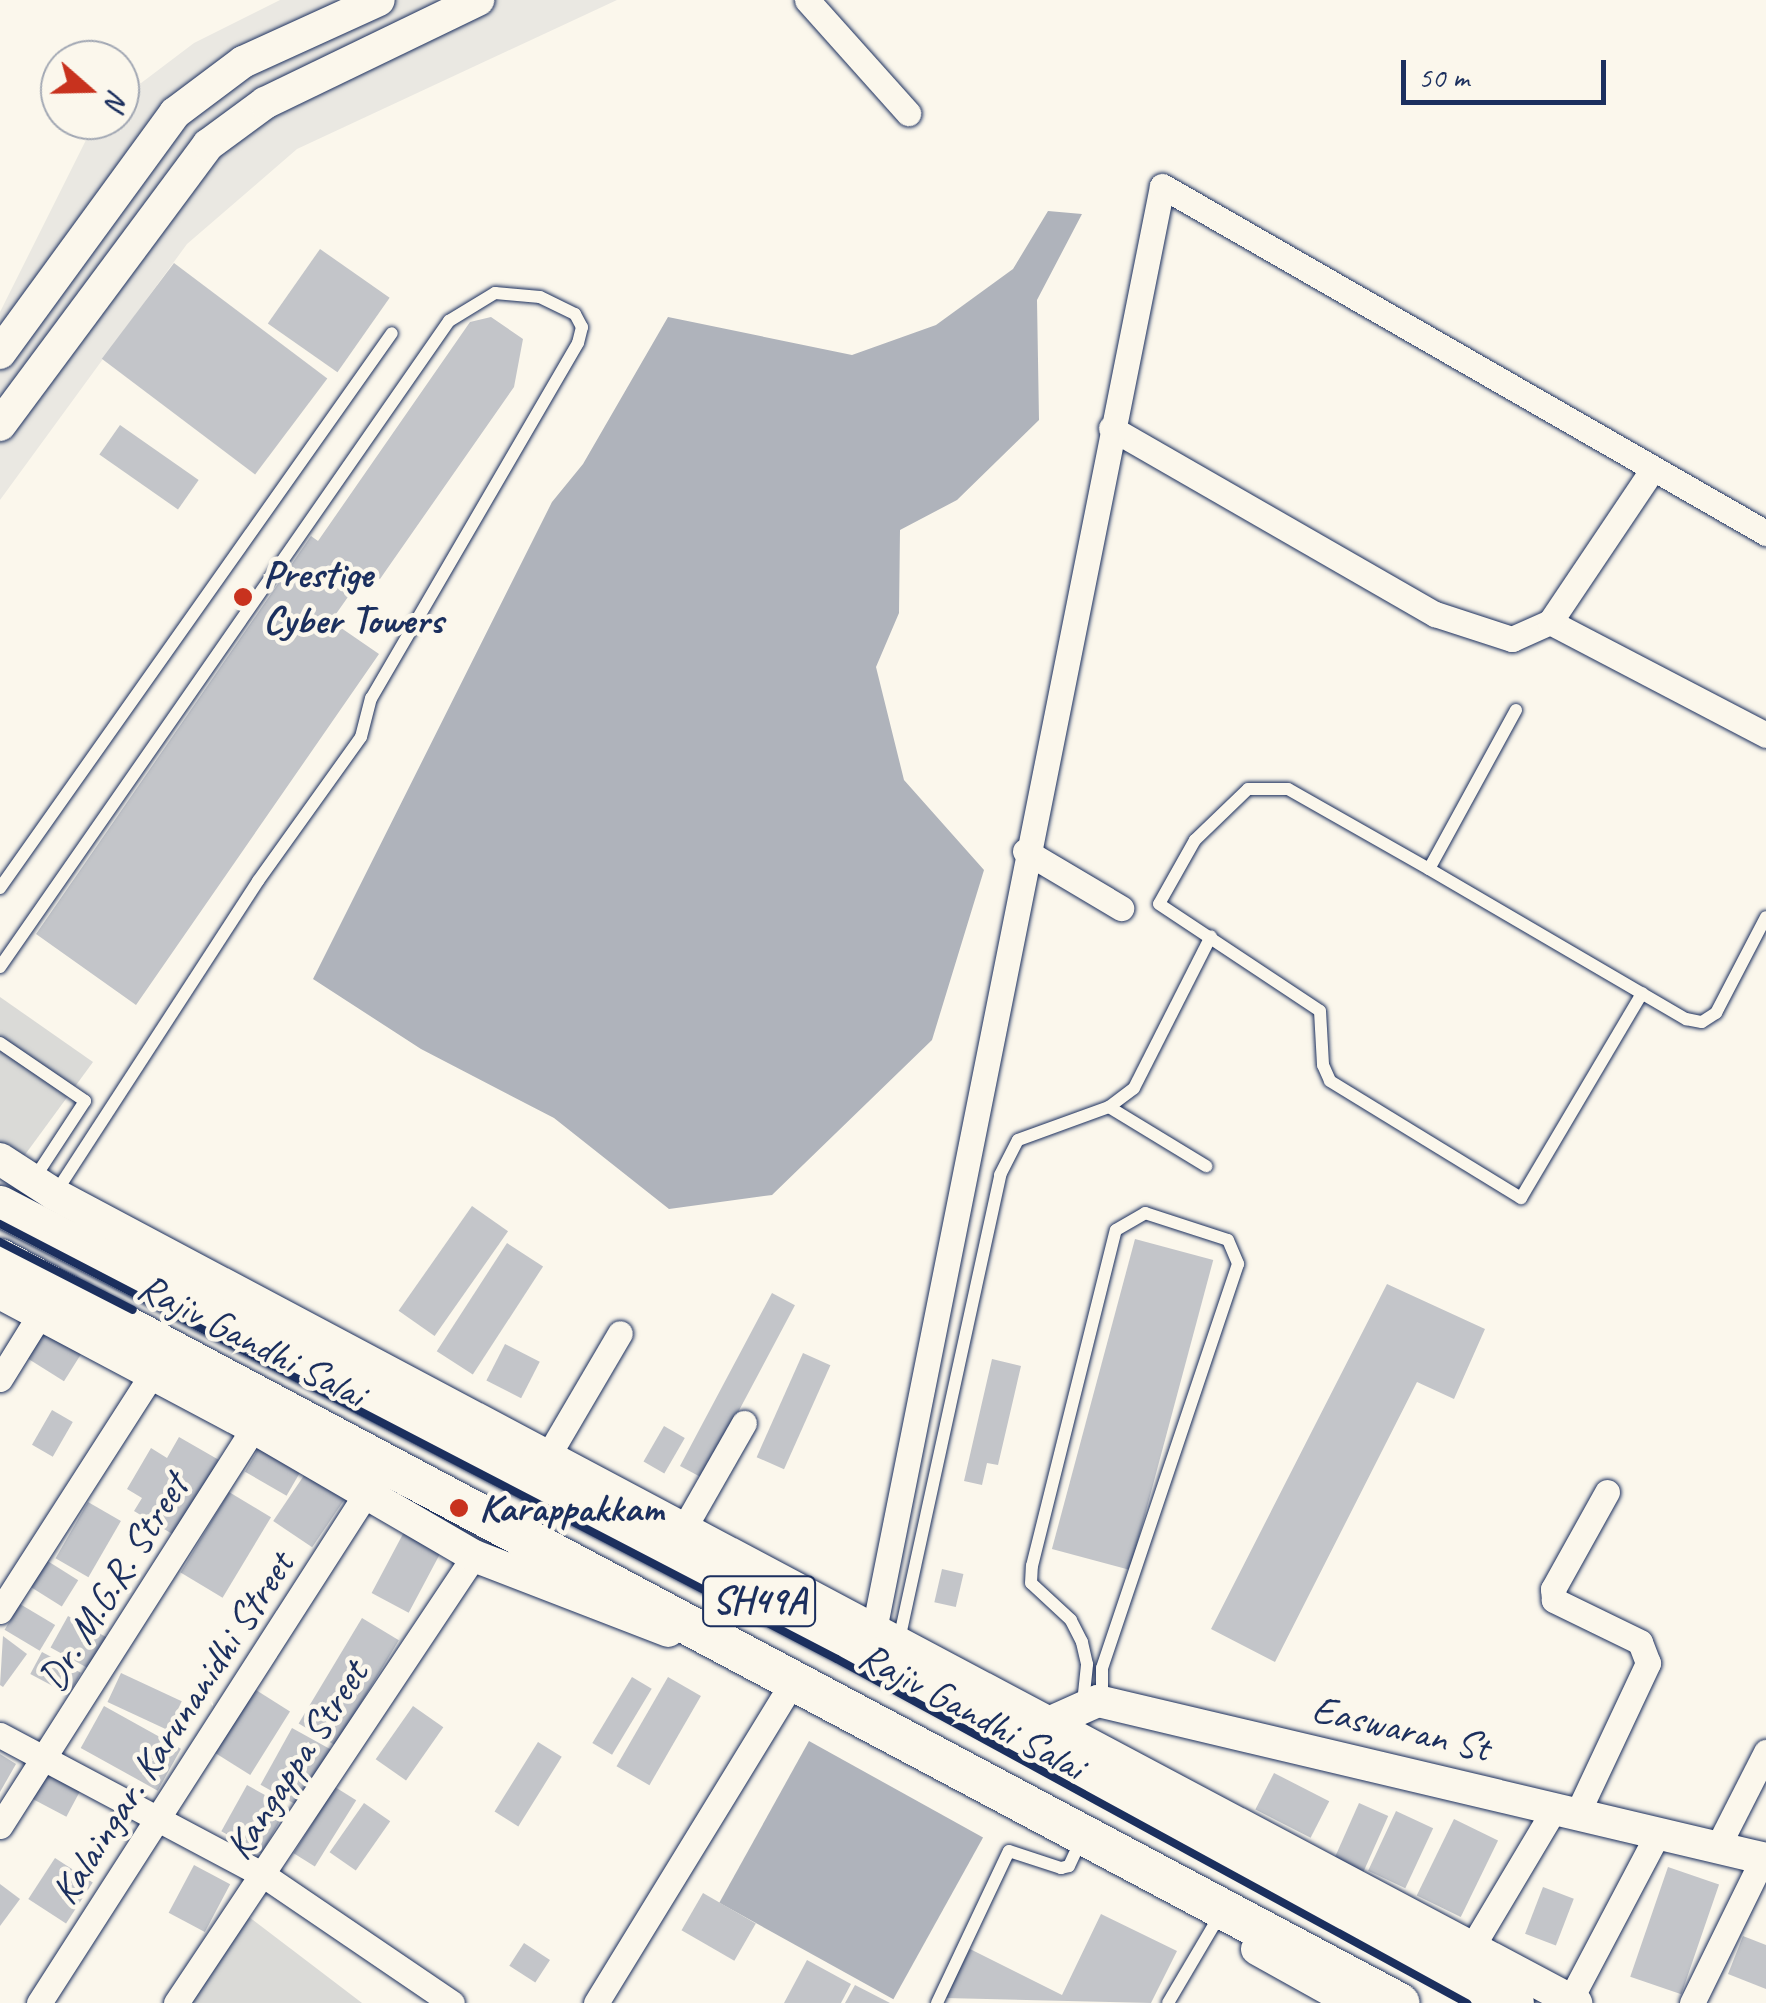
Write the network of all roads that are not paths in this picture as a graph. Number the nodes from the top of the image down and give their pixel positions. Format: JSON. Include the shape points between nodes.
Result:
{"nodes":[{"id":1,"x":379,"y":0,"type":"edge"},
{"id":2,"x":807,"y":0,"type":"edge"},
{"id":3,"x":474,"y":1,"type":"edge"},
{"id":4,"x":908,"y":114,"type":"dead end"},
{"id":5,"x":392,"y":333,"type":"dead end"},
{"id":6,"x":0,"y":353,"type":"edge"},
{"id":7,"x":0,"y":424,"type":"edge"},
{"id":8,"x":1111,"y":428,"type":"junction"},
{"id":9,"x":1653,"y":468,"type":"junction"},
{"id":10,"x":1766,"y":533,"type":"edge"},
{"id":11,"x":1550,"y":622,"type":"junction"},
{"id":12,"x":1516,"y":710,"type":"dead end"},
{"id":13,"x":1766,"y":735,"type":"edge"},
{"id":14,"x":1025,"y":851,"type":"junction"},
{"id":15,"x":1429,"y":868,"type":"junction"},
{"id":16,"x":0,"y":888,"type":"edge"},
{"id":17,"x":1121,"y":908,"type":"dead end"},
{"id":18,"x":1766,"y":918,"type":"edge"},
{"id":19,"x":1211,"y":936,"type":"junction"},
{"id":20,"x":0,"y":967,"type":"edge"},
{"id":21,"x":1642,"y":993,"type":"junction"},
{"id":22,"x":0,"y":1042,"type":"edge"},
{"id":23,"x":1109,"y":1107,"type":"junction"},
{"id":24,"x":0,"y":1158,"type":"edge"},
{"id":25,"x":1206,"y":1166,"type":"dead end"},
{"id":26,"x":44,"y":1187,"type":"junction"},
{"id":27,"x":0,"y":1206,"type":"edge"},
{"id":28,"x":0,"y":1259,"type":"edge"},
{"id":29,"x":0,"y":1293,"type":"edge"},
{"id":30,"x":41,"y":1313,"type":"junction"},
{"id":31,"x":249,"y":1318,"type":"junction"},
{"id":32,"x":620,"y":1332,"type":"dead end"},
{"id":33,"x":160,"y":1362,"type":"junction"},
{"id":34,"x":0,"y":1379,"type":"edge"},
{"id":35,"x":744,"y":1423,"type":"dead end"},
{"id":36,"x":254,"y":1428,"type":"junction"},
{"id":37,"x":550,"y":1454,"type":"junction"},
{"id":38,"x":367,"y":1492,"type":"junction"},
{"id":39,"x":1608,"y":1492,"type":"dead end"},
{"id":40,"x":684,"y":1528,"type":"junction"},
{"id":41,"x":474,"y":1556,"type":"junction"},
{"id":42,"x":0,"y":1611,"type":"edge"},
{"id":43,"x":886,"y":1636,"type":"junction"},
{"id":44,"x":779,"y":1675,"type":"junction"},
{"id":45,"x":1092,"y":1705,"type":"junction"},
{"id":46,"x":1035,"y":1729,"type":"junction"},
{"id":47,"x":0,"y":1734,"type":"edge"},
{"id":48,"x":1766,"y":1752,"type":"edge"},
{"id":49,"x":47,"y":1756,"type":"junction"},
{"id":50,"x":1026,"y":1804,"type":"junction"},
{"id":51,"x":1566,"y":1811,"type":"junction"},
{"id":52,"x":162,"y":1816,"type":"junction"},
{"id":53,"x":0,"y":1826,"type":"edge"},
{"id":54,"x":1658,"y":1834,"type":"junction"},
{"id":55,"x":1078,"y":1846,"type":"junction"},
{"id":56,"x":1717,"y":1848,"type":"junction"},
{"id":57,"x":1764,"y":1859,"type":"edge"},
{"id":58,"x":265,"y":1876,"type":"junction"},
{"id":59,"x":1214,"y":1925,"type":"junction"},
{"id":60,"x":1472,"y":1947,"type":"junction"},
{"id":61,"x":1381,"y":2001,"type":"edge"},
{"id":62,"x":1573,"y":2001,"type":"edge"},
{"id":63,"x":39,"y":2003,"type":"edge"},
{"id":64,"x":176,"y":2003,"type":"edge"},
{"id":65,"x":452,"y":2003,"type":"edge"},
{"id":66,"x":596,"y":2003,"type":"edge"},
{"id":67,"x":937,"y":2003,"type":"edge"},
{"id":68,"x":1168,"y":2003,"type":"edge"},
{"id":69,"x":1514,"y":2003,"type":"edge"},
{"id":70,"x":1692,"y":2003,"type":"edge"}],
"edges":[{"from":1,"to":6,"type":"street","via":[[243,62],[175,112]]},
{"from":2,"to":4,"type":"street"},
{"from":3,"to":7,"type":"street","via":[[266,103],[208,144]]},
{"from":5,"to":16,"type":"lane"},
{"from":8,"to":9,"type":"street","via":[[1162,186]]},
{"from":8,"to":11,"type":"street","via":[[1470,630],[1512,639]]},
{"from":8,"to":14,"type":"street"},
{"from":9,"to":10,"type":"street"},
{"from":9,"to":11,"type":"street"},
{"from":11,"to":13,"type":"street"},
{"from":12,"to":15,"type":"lane"},
{"from":14,"to":17,"type":"street"},
{"from":14,"to":43,"type":"street"},
{"from":15,"to":19,"type":"lane","via":[[1288,789],[1248,789],[1195,840],[1159,904]]},
{"from":15,"to":21,"type":"lane"},
{"from":18,"to":21,"type":"lane","via":[[1716,1013],[1702,1022]]},
{"from":19,"to":21,"type":"lane","via":[[1320,1011],[1330,1080],[1521,1198]]},
{"from":19,"to":23,"type":"lane","via":[[1156,1054],[1134,1088]]},
{"from":20,"to":26,"type":"lane","via":[[449,322],[495,293],[540,297],[575,314],[582,327],[578,343],[370,698],[362,737]]},
{"from":22,"to":26,"type":"lane","via":[[85,1101]]},
{"from":23,"to":25,"type":"lane"},
{"from":23,"to":43,"type":"lane","via":[[1018,1140],[1000,1175]]},
{"from":24,"to":26,"type":"street"},
{"from":26,"to":31,"type":"street"},
{"from":27,"to":31,"type":"main road","name":"Rajiv Gandhi Salai","number":"SH49A"},
{"from":28,"to":33,"type":"main road","name":"Rajiv Gandhi Salai","number":"SH49A"},
{"from":29,"to":30,"type":"street"},
{"from":30,"to":33,"type":"street"},
{"from":30,"to":34,"type":"street"},
{"from":31,"to":37,"type":"street"},
{"from":31,"to":46,"type":"main road","name":"Rajiv Gandhi Salai","number":"SH49A"},
{"from":32,"to":37,"type":"street"},
{"from":33,"to":36,"type":"street"},
{"from":33,"to":42,"type":"street"},
{"from":33,"to":44,"type":"main road","name":"Rajiv Gandhi Salai","number":"SH49A","via":[[444,1491]]},
{"from":35,"to":40,"type":"street"},
{"from":36,"to":38,"type":"street"},
{"from":36,"to":49,"type":"street","name":"Dr. M.G.R. Street"},
{"from":37,"to":40,"type":"street"},
{"from":38,"to":41,"type":"street"},
{"from":38,"to":52,"type":"street","name":"Kalaingar. Karunanidhi Street"},
{"from":39,"to":51,"type":"street","via":[[1554,1600],[1640,1642],[1648,1663]]},
{"from":40,"to":43,"type":"street"},
{"from":41,"to":44,"type":"street"},
{"from":41,"to":58,"type":"street","name":"Kangappa Street"},
{"from":43,"to":46,"type":"street"},
{"from":44,"to":50,"type":"main road","name":"Rajiv Gandhi Salai","number":"SH49A"},
{"from":44,"to":66,"type":"street"},
{"from":45,"to":45,"type":"lane","via":[[1082,1642],[1072,1620],[1031,1583],[1032,1566],[1116,1230],[1144,1213],[1228,1240],[1238,1264]]},
{"from":45,"to":46,"type":"street"},
{"from":45,"to":51,"type":"street","name":"Easwaran St"},
{"from":46,"to":60,"type":"street"},
{"from":46,"to":69,"type":"main road","name":"Rajiv Gandhi Salai","number":"SH49A"},
{"from":47,"to":49,"type":"street"},
{"from":48,"to":56,"type":"street"},
{"from":49,"to":52,"type":"street"},
{"from":49,"to":53,"type":"street","name":"Dr. M.G.R. Street"},
{"from":50,"to":55,"type":"street"},
{"from":50,"to":61,"type":"main road","name":"Rajiv Gandhi Salai","number":"SH49A"},
{"from":51,"to":54,"type":"street","name":"Easwaran St"},
{"from":51,"to":60,"type":"street"},
{"from":52,"to":58,"type":"street"},
{"from":52,"to":63,"type":"street","name":"Kalaingar. Karunanidhi Street"},
{"from":54,"to":56,"type":"street","name":"Easwaran St"},
{"from":54,"to":62,"type":"street"},
{"from":55,"to":59,"type":"street"},
{"from":55,"to":67,"type":"lane","via":[[1061,1868],[1009,1851]]},
{"from":56,"to":57,"type":"street","name":"Easwaran St"},
{"from":57,"to":70,"type":"street"},
{"from":58,"to":64,"type":"street","name":"Kangappa Street"},
{"from":58,"to":65,"type":"street"},
{"from":59,"to":61,"type":"street"},
{"from":59,"to":68,"type":"lane"},
{"from":60,"to":62,"type":"street"}]}
